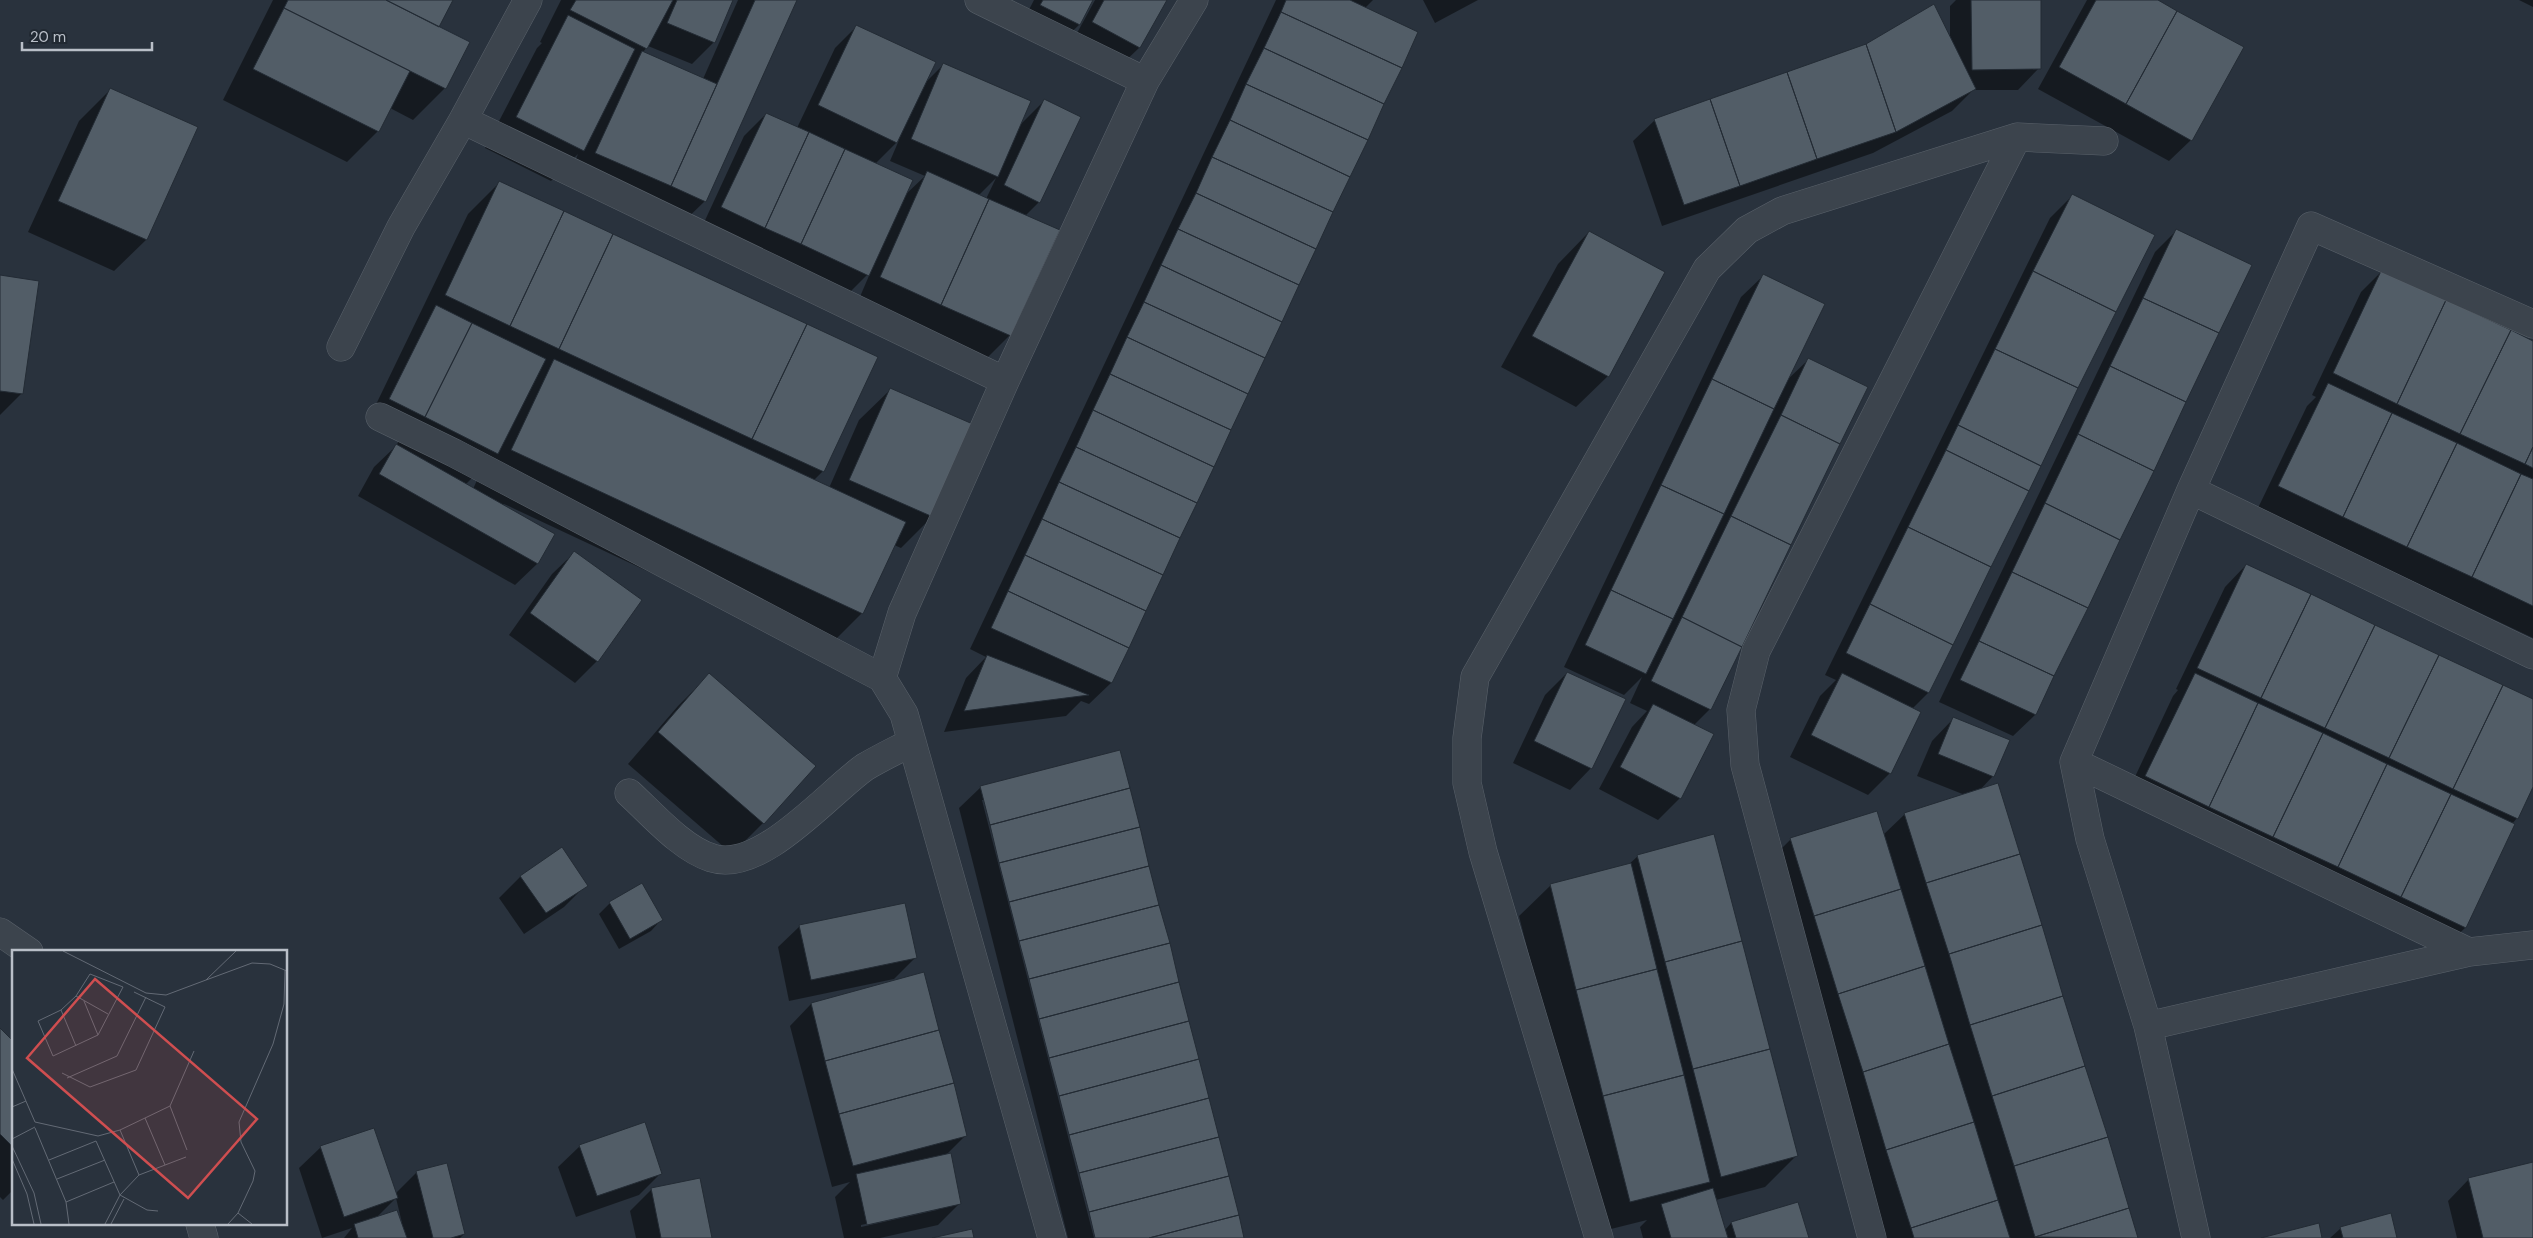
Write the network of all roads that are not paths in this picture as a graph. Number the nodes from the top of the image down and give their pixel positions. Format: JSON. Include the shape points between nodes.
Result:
{"nodes":[{"id":1,"x":528,"y":0,"type":"edge"},
{"id":2,"x":979,"y":0,"type":"edge"},
{"id":3,"x":1194,"y":0,"type":"edge"},
{"id":4,"x":1145,"y":81,"type":"junction"},
{"id":5,"x":463,"y":120,"type":"junction"},
{"id":6,"x":2017,"y":136,"type":"junction"},
{"id":7,"x":2104,"y":141,"type":"dead end"},
{"id":8,"x":2533,"y":324,"type":"edge"},
{"id":9,"x":341,"y":347,"type":"dead end"},
{"id":10,"x":1005,"y":381,"type":"junction"},
{"id":11,"x":380,"y":417,"type":"dead end"},
{"id":12,"x":2190,"y":490,"type":"junction"},
{"id":13,"x":2533,"y":655,"type":"edge"},
{"id":14,"x":882,"y":678,"type":"junction"},
{"id":15,"x":912,"y":742,"type":"junction"},
{"id":16,"x":2074,"y":762,"type":"junction"},
{"id":17,"x":629,"y":792,"type":"dead end"},
{"id":18,"x":0,"y":932,"type":"edge"},
{"id":19,"x":2533,"y":944,"type":"edge"},
{"id":20,"x":26,"y":950,"type":"edge"},
{"id":21,"x":2469,"y":952,"type":"junction"},
{"id":22,"x":2148,"y":1026,"type":"junction"},
{"id":23,"x":1052,"y":1238,"type":"edge"},
{"id":24,"x":1599,"y":1238,"type":"edge"},
{"id":25,"x":1872,"y":1238,"type":"edge"},
{"id":26,"x":2196,"y":1238,"type":"edge"}],
"edges":[{"from":1,"to":5,"type":"street"},
{"from":2,"to":4,"type":"street"},
{"from":3,"to":4,"type":"street"},
{"from":4,"to":10,"type":"street"},
{"from":5,"to":9,"type":"street","via":[[401,228]]},
{"from":5,"to":10,"type":"street"},
{"from":6,"to":7,"type":"street"},
{"from":6,"to":24,"type":"street","via":[[1782,211],[1746,230],[1707,269],[1475,677],[1467,738],[1469,792],[1483,852]]},
{"from":6,"to":25,"type":"street","via":[[1756,651],[1741,710],[1745,764]]},
{"from":8,"to":12,"type":"street","via":[[2311,226]]},
{"from":10,"to":14,"type":"street","via":[[902,613]]},
{"from":11,"to":14,"type":"street"},
{"from":12,"to":13,"type":"street"},
{"from":12,"to":16,"type":"street"},
{"from":14,"to":15,"type":"street","via":[[904,714]]},
{"from":15,"to":17,"type":"street","via":[[865,768],[815,812],[770,844],[737,859],[713,858],[683,842]]},
{"from":15,"to":23,"type":"street"},
{"from":16,"to":21,"type":"street"},
{"from":16,"to":22,"type":"street","via":[[2090,839]]},
{"from":18,"to":20,"type":"street"},
{"from":19,"to":21,"type":"street"},
{"from":21,"to":22,"type":"street"},
{"from":22,"to":26,"type":"street"}]}
